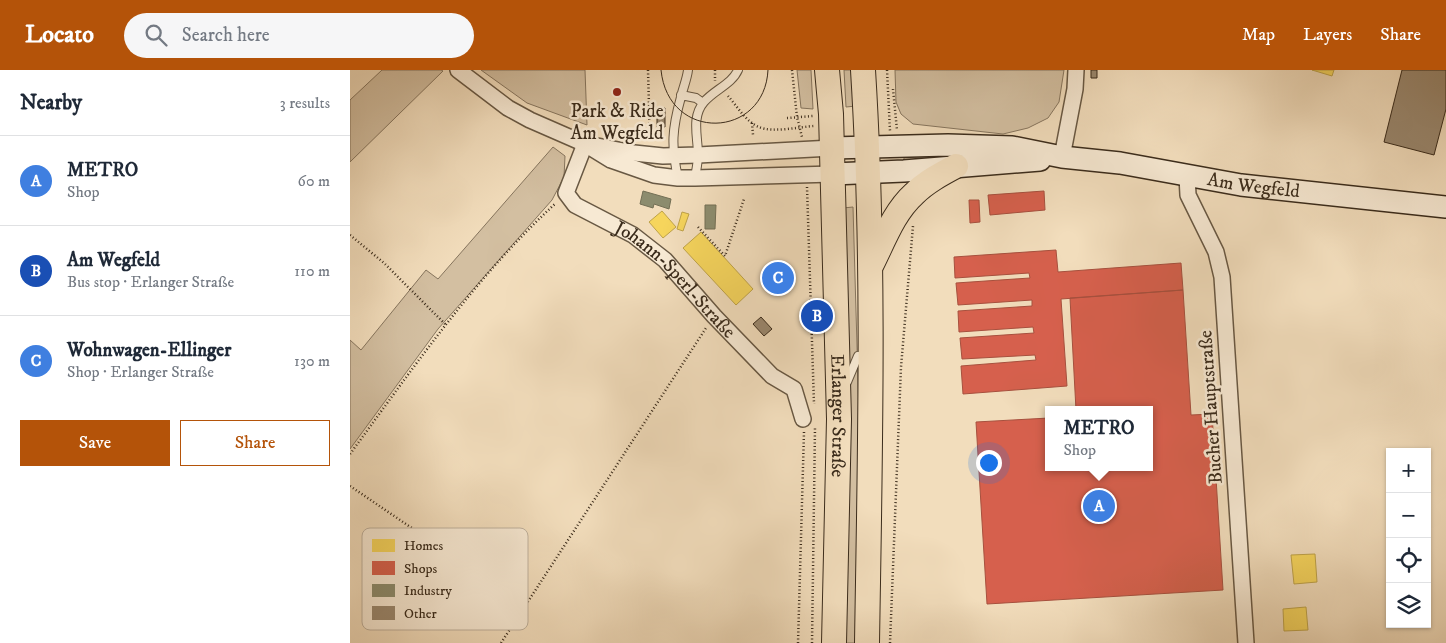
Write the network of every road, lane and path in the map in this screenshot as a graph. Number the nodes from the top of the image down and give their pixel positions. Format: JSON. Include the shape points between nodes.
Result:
{"nodes":[{"id":1,"x":458,"y":70,"type":"edge"},
{"id":2,"x":648,"y":70,"type":"edge"},
{"id":3,"x":688,"y":70,"type":"edge"},
{"id":4,"x":715,"y":70,"type":"edge"},
{"id":5,"x":738,"y":70,"type":"edge"},
{"id":6,"x":792,"y":70,"type":"edge"},
{"id":7,"x":827,"y":70,"type":"edge"},
{"id":8,"x":863,"y":70,"type":"edge"},
{"id":9,"x":887,"y":70,"type":"edge"},
{"id":10,"x":1076,"y":70,"type":"edge"},
{"id":11,"x":721,"y":88,"type":"junction"},
{"id":12,"x":893,"y":89,"type":"dead end"},
{"id":13,"x":681,"y":95,"type":"junction"},
{"id":14,"x":703,"y":103,"type":"junction"},
{"id":15,"x":895,"y":107,"type":"junction"},
{"id":16,"x":888,"y":108,"type":"junction"},
{"id":17,"x":882,"y":109,"type":"dead end"},
{"id":18,"x":815,"y":116,"type":"dead end"},
{"id":19,"x":787,"y":118,"type":"dead end"},
{"id":20,"x":797,"y":118,"type":"junction"},
{"id":21,"x":752,"y":124,"type":"junction"},
{"id":22,"x":897,"y":132,"type":"dead end"},
{"id":23,"x":753,"y":135,"type":"dead end"},
{"id":24,"x":585,"y":144,"type":"junction"},
{"id":25,"x":868,"y":147,"type":"junction"},
{"id":26,"x":832,"y":148,"type":"junction"},
{"id":27,"x":650,"y":155,"type":"junction"},
{"id":28,"x":698,"y":155,"type":"junction"},
{"id":29,"x":673,"y":156,"type":"junction"},
{"id":30,"x":1062,"y":157,"type":"junction"},
{"id":31,"x":956,"y":166,"type":"junction"},
{"id":32,"x":868,"y":172,"type":"junction"},
{"id":33,"x":833,"y":174,"type":"junction"},
{"id":34,"x":1187,"y":176,"type":"junction"},
{"id":35,"x":678,"y":178,"type":"junction"},
{"id":36,"x":695,"y":178,"type":"junction"},
{"id":37,"x":566,"y":193,"type":"junction"},
{"id":38,"x":744,"y":199,"type":"dead end"},
{"id":39,"x":808,"y":202,"type":"dead end"},
{"id":40,"x":1446,"y":207,"type":"edge"},
{"id":41,"x":914,"y":224,"type":"dead end"},
{"id":42,"x":698,"y":227,"type":"dead end"},
{"id":43,"x":350,"y":235,"type":"edge"},
{"id":44,"x":871,"y":265,"type":"junction"},
{"id":45,"x":714,"y":316,"type":"junction"},
{"id":46,"x":445,"y":324,"type":"junction"},
{"id":47,"x":858,"y":356,"type":"dead end"},
{"id":48,"x":846,"y":384,"type":"dead end"},
{"id":49,"x":811,"y":418,"type":"junction"},
{"id":50,"x":350,"y":454,"type":"edge"},
{"id":51,"x":350,"y":486,"type":"edge"},
{"id":52,"x":412,"y":528,"type":"edge"},
{"id":53,"x":528,"y":600,"type":"edge"},
{"id":54,"x":509,"y":630,"type":"edge"},
{"id":55,"x":501,"y":643,"type":"edge"},
{"id":56,"x":798,"y":643,"type":"edge"},
{"id":57,"x":812,"y":643,"type":"edge"},
{"id":58,"x":834,"y":643,"type":"edge"},
{"id":59,"x":867,"y":643,"type":"edge"},
{"id":60,"x":890,"y":643,"type":"edge"},
{"id":61,"x":1246,"y":643,"type":"edge"}],
"edges":[{"from":1,"to":24,"type":"street","via":[[508,108]]},
{"from":2,"to":27,"type":"path"},
{"from":3,"to":13,"type":"lane"},
{"from":4,"to":11,"type":"path","via":[[714,81]]},
{"from":5,"to":11,"type":"lane"},
{"from":6,"to":20,"type":"path"},
{"from":7,"to":26,"type":"main road","name":"Erlanger Straße"},
{"from":8,"to":25,"type":"main road","name":"Erlanger Straße"},
{"from":9,"to":16,"type":"path"},
{"from":10,"to":30,"type":"street"},
{"from":11,"to":14,"type":"lane"},
{"from":11,"to":21,"type":"path"},
{"from":12,"to":15,"type":"path"},
{"from":13,"to":14,"type":"lane"},
{"from":13,"to":29,"type":"lane","via":[[673,136]]},
{"from":14,"to":28,"type":"lane","via":[[695,127]]},
{"from":15,"to":16,"type":"path"},
{"from":15,"to":22,"type":"path"},
{"from":16,"to":17,"type":"path"},
{"from":18,"to":20,"type":"path"},
{"from":19,"to":20,"type":"path"},
{"from":20,"to":21,"type":"path","via":[[799,127],[768,130]]},
{"from":21,"to":23,"type":"path"},
{"from":24,"to":27,"type":"street"},
{"from":24,"to":35,"type":"street","via":[[632,169]]},
{"from":24,"to":37,"type":"street"},
{"from":25,"to":26,"type":"street"},
{"from":25,"to":30,"type":"street","name":"Am Wegfeld","via":[[1012,147]]},
{"from":25,"to":32,"type":"main road","name":"Erlanger Straße"},
{"from":26,"to":28,"type":"street"},
{"from":26,"to":33,"type":"main road","name":"Erlanger Straße"},
{"from":27,"to":29,"type":"street"},
{"from":28,"to":29,"type":"street"},
{"from":28,"to":36,"type":"lane"},
{"from":29,"to":35,"type":"lane"},
{"from":30,"to":31,"type":"street","name":"Am Wegfeld"},
{"from":30,"to":34,"type":"street","name":"Am Wegfeld","via":[[1127,164]]},
{"from":31,"to":32,"type":"street","name":"Am Wegfeld"},
{"from":31,"to":44,"type":"main road","via":[[913,195],[902,208]]},
{"from":32,"to":33,"type":"street","name":"Am Wegfeld"},
{"from":32,"to":44,"type":"main road","name":"Erlanger Straße"},
{"from":33,"to":36,"type":"street"},
{"from":33,"to":58,"type":"main road","name":"Erlanger Straße","via":[[838,419]]},
{"from":34,"to":40,"type":"street","name":"Am Wegfeld","via":[[1266,188]]},
{"from":34,"to":61,"type":"street","name":"Bucher Hauptstraße","via":[[1188,195],[1216,252],[1222,276]]},
{"from":35,"to":36,"type":"street"},
{"from":37,"to":45,"type":"street","name":"Johann-Sperl-Straße","via":[[575,205],[633,235],[664,260]]},
{"from":37,"to":46,"type":"path","via":[[531,226]]},
{"from":38,"to":42,"type":"path","via":[[725,256]]},
{"from":39,"to":49,"type":"path"},
{"from":41,"to":60,"type":"path","via":[[901,367]]},
{"from":43,"to":46,"type":"path","via":[[384,263]]},
{"from":44,"to":59,"type":"main road","name":"Erlanger Straße"},
{"from":45,"to":49,"type":"street","name":"Johann-Sperl-Straße","via":[[772,376],[794,389]]},
{"from":45,"to":53,"type":"path"},
{"from":46,"to":50,"type":"path"},
{"from":47,"to":48,"type":"lane"},
{"from":49,"to":56,"type":"path","via":[[804,432]]},
{"from":49,"to":57,"type":"path"},
{"from":51,"to":52,"type":"path"},
{"from":54,"to":55,"type":"path"}]}
